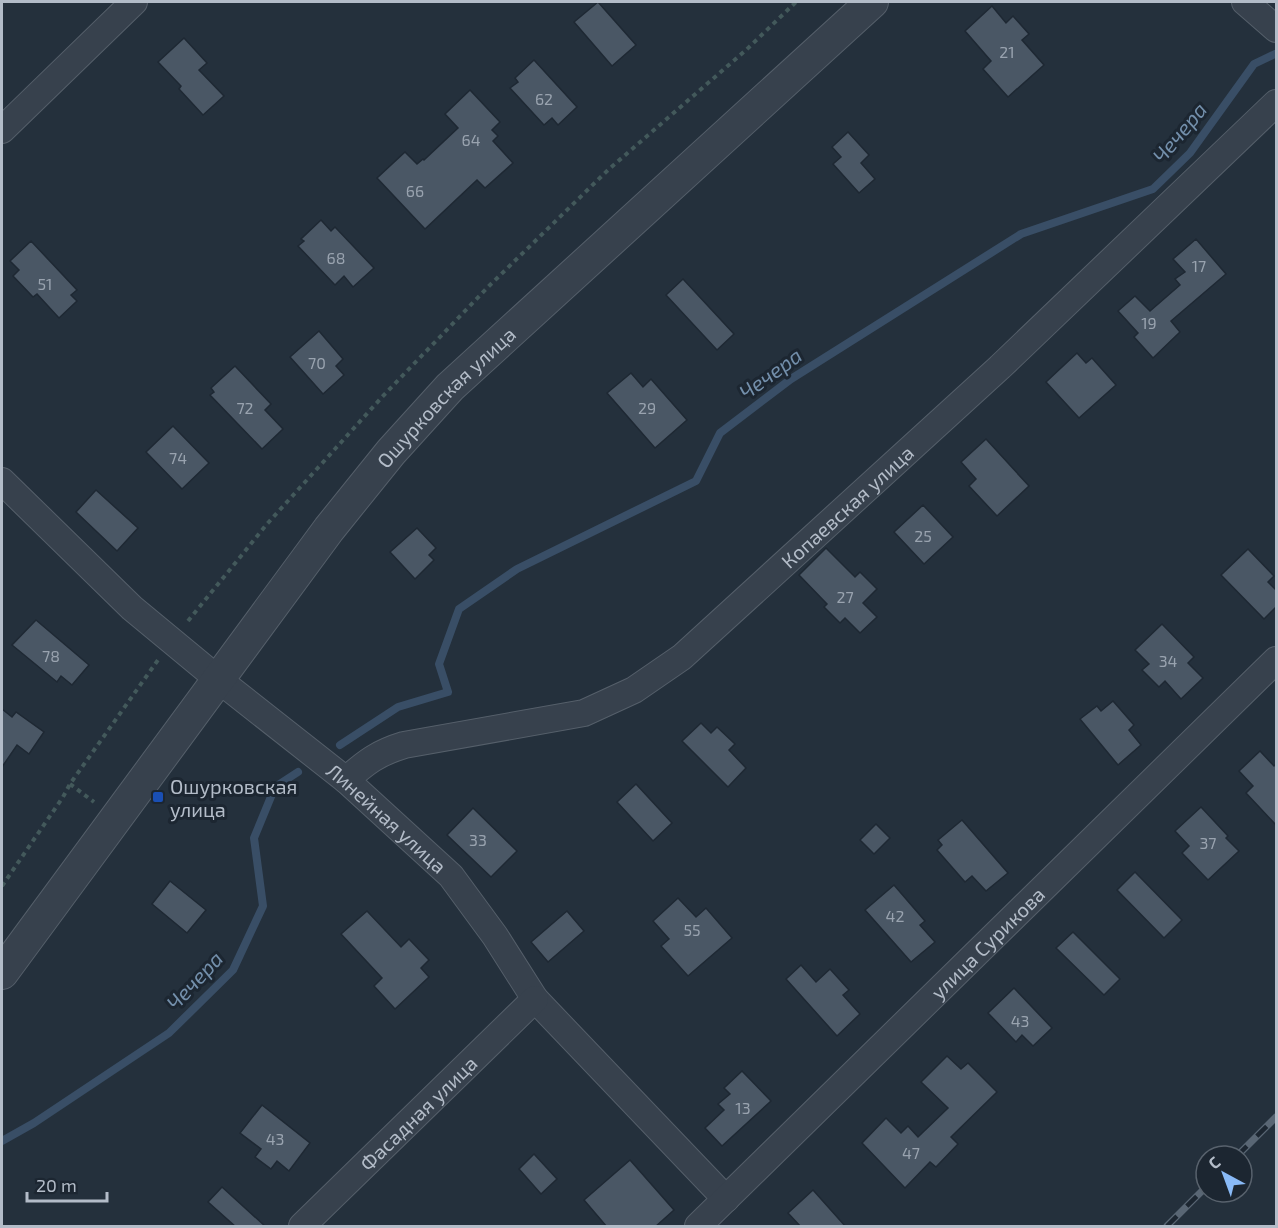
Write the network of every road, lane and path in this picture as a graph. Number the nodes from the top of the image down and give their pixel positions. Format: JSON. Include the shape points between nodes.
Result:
{"nodes":[{"id":1,"x":134,"y":2,"type":"edge"},
{"id":2,"x":872,"y":2,"type":"edge"},
{"id":3,"x":1245,"y":2,"type":"edge"},
{"id":4,"x":1276,"y":29,"type":"edge"},
{"id":5,"x":1276,"y":103,"type":"edge"},
{"id":6,"x":2,"y":130,"type":"edge"},
{"id":7,"x":2,"y":481,"type":"edge"},
{"id":8,"x":1276,"y":660,"type":"edge"},
{"id":9,"x":219,"y":680,"type":"junction"},
{"id":10,"x":346,"y":780,"type":"junction"},
{"id":11,"x":2,"y":973,"type":"edge"},
{"id":12,"x":535,"y":999,"type":"junction"},
{"id":13,"x":726,"y":1199,"type":"junction"},
{"id":14,"x":302,"y":1227,"type":"edge"},
{"id":15,"x":698,"y":1227,"type":"edge"}],
"edges":[{"from":1,"to":6,"type":"street"},
{"from":2,"to":9,"type":"street","name":"Ошурковская улица","via":[[450,387],[329,529]]},
{"from":3,"to":4,"type":"street"},
{"from":5,"to":10,"type":"street","name":"Копаевская улица","via":[[1000,367],[682,657],[634,690],[584,713],[404,745],[368,760]]},
{"from":7,"to":9,"type":"street","name":"Линейная улица","via":[[132,608]]},
{"from":8,"to":13,"type":"street","name":"улица Сурикова"},
{"from":9,"to":10,"type":"street","name":"Линейная улица"},
{"from":9,"to":11,"type":"street","name":"Ошурковская улица"},
{"from":10,"to":12,"type":"street","name":"Линейная улица","via":[[451,876]]},
{"from":12,"to":13,"type":"street","name":"Линейная улица"},
{"from":12,"to":14,"type":"street","name":"Фасадная улица"},
{"from":13,"to":15,"type":"street","name":"улица Сурикова"}]}
